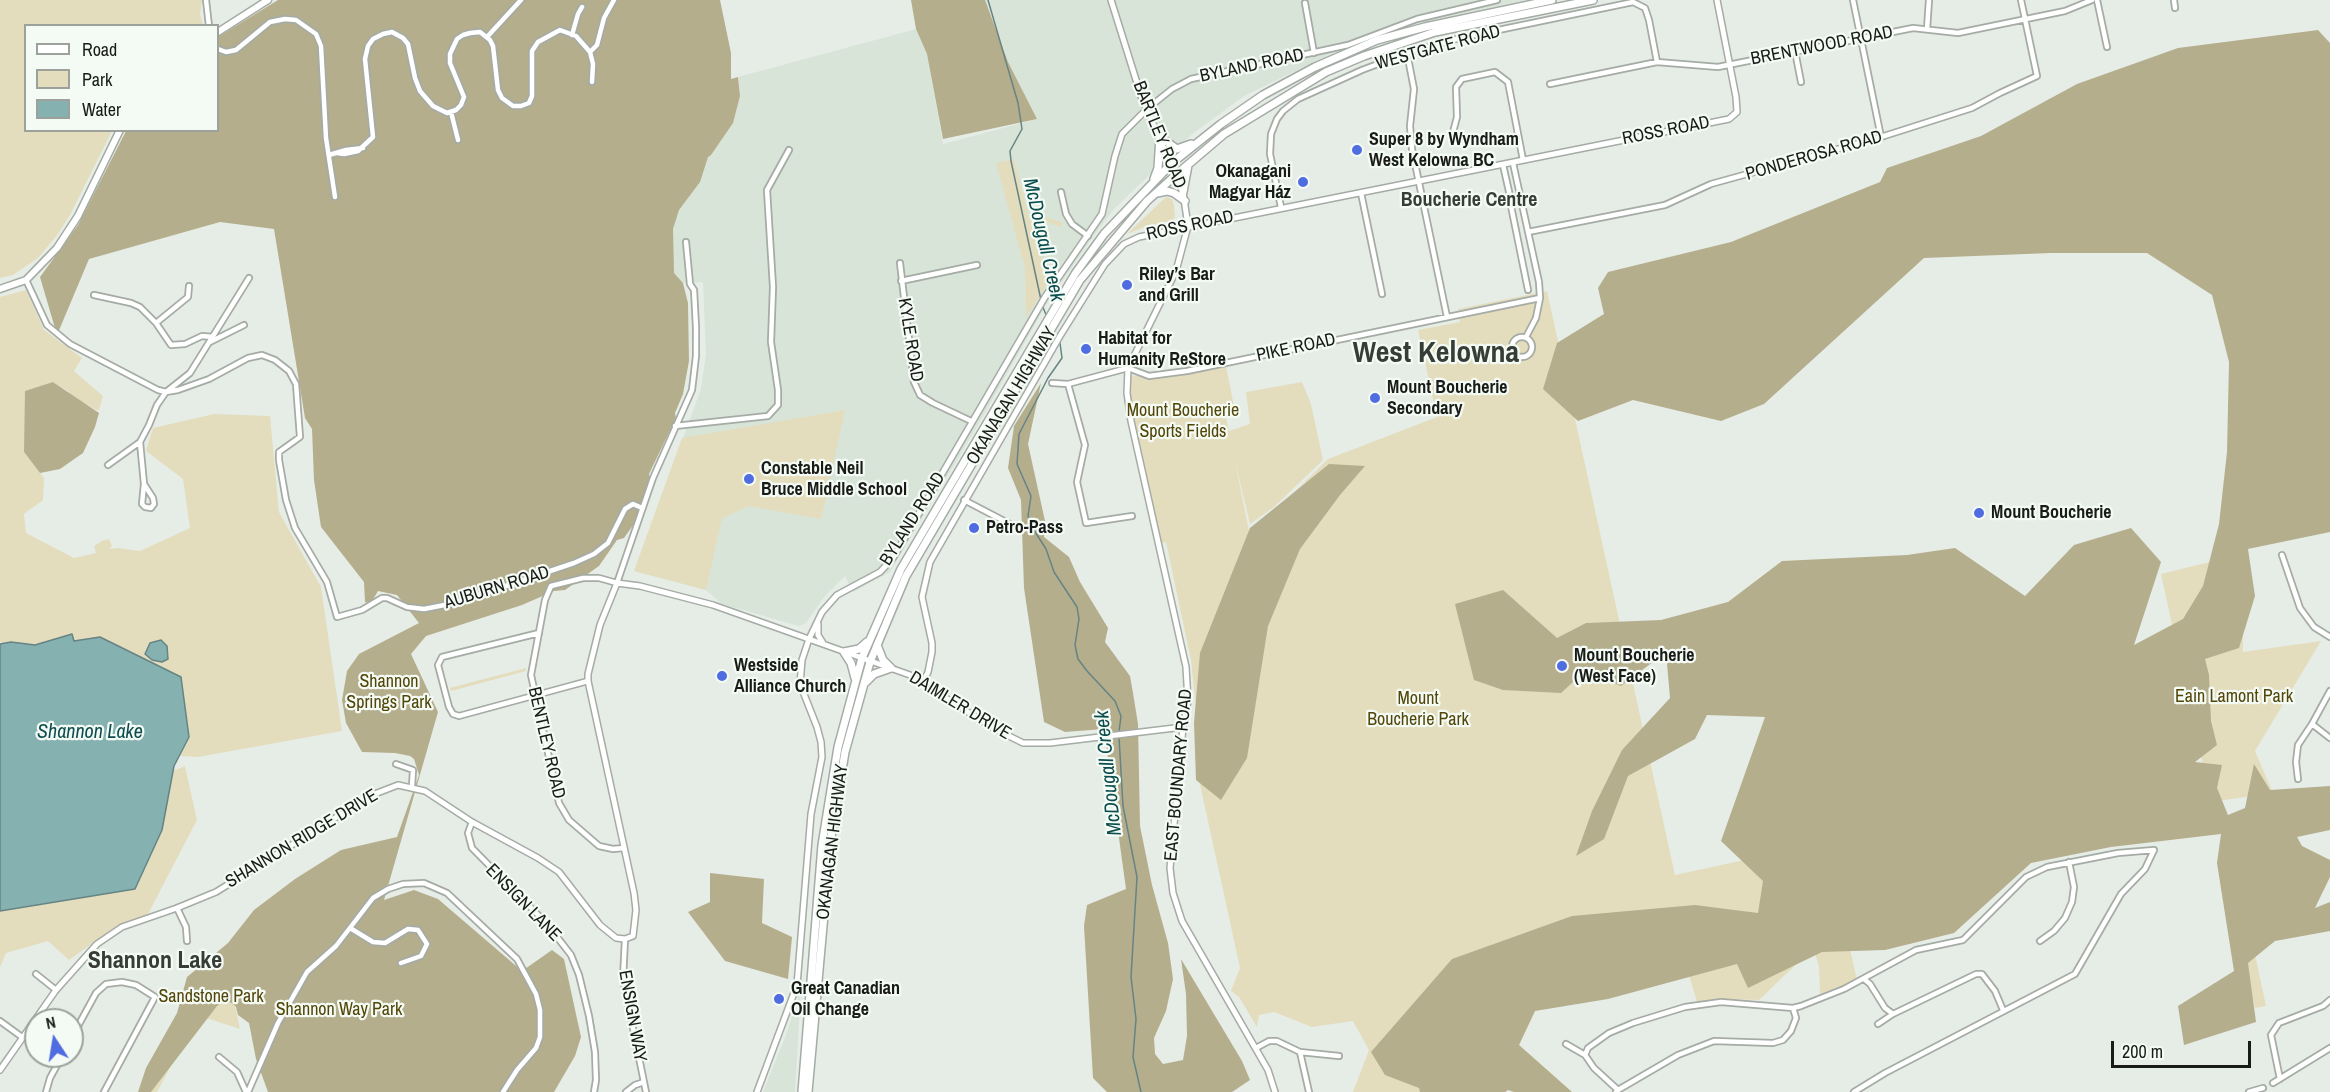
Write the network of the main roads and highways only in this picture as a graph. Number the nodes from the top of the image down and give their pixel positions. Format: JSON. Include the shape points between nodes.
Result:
{"nodes":[{"id":1,"x":268,"y":0,"type":"edge"},
{"id":2,"x":1552,"y":0,"type":"edge"},
{"id":3,"x":1593,"y":0,"type":"edge"},
{"id":4,"x":219,"y":31,"type":"edge"},
{"id":5,"x":119,"y":132,"type":"edge"},
{"id":6,"x":1204,"y":138,"type":"junction"},
{"id":7,"x":1188,"y":164,"type":"junction"},
{"id":8,"x":1152,"y":184,"type":"junction"},
{"id":9,"x":1183,"y":192,"type":"road end"},
{"id":10,"x":1155,"y":193,"type":"junction"},
{"id":11,"x":1185,"y":201,"type":"road end"},
{"id":12,"x":0,"y":289,"type":"edge"},
{"id":13,"x":871,"y":638,"type":"junction"},
{"id":14,"x":877,"y":645,"type":"junction"},
{"id":15,"x":856,"y":681,"type":"junction"},
{"id":16,"x":861,"y":690,"type":"junction"},
{"id":17,"x":802,"y":1092,"type":"edge"},
{"id":18,"x":808,"y":1092,"type":"edge"}],
"edges":[{"from":1,"to":4,"type":"main road"},
{"from":2,"to":6,"type":"highway","name":"OKANAGAN HIGHWAY","via":[[1377,40],[1263,95]]},
{"from":3,"to":7,"type":"highway","name":"OKANAGAN HIGHWAY","via":[[1435,32],[1364,56],[1289,94],[1224,134]]},
{"from":5,"to":12,"type":"main road","via":[[69,231],[26,280]]},
{"from":6,"to":8,"type":"highway","name":"OKANAGAN HIGHWAY"},
{"from":6,"to":8,"type":"highway","via":[[1177,149],[1160,137],[1158,168]]},
{"from":7,"to":9,"type":"highway"},
{"from":7,"to":10,"type":"highway","name":"OKANAGAN HIGHWAY"},
{"from":8,"to":13,"type":"highway","name":"OKANAGAN HIGHWAY","via":[[1104,234],[1075,274],[901,569]]},
{"from":10,"to":11,"type":"highway","via":[[1167,191]]},
{"from":10,"to":14,"type":"highway","name":"OKANAGAN HIGHWAY","via":[[1080,280],[906,576]]},
{"from":13,"to":15,"type":"highway","name":"OKANAGAN HIGHWAY"},
{"from":13,"to":15,"type":"highway","via":[[859,649],[844,652]]},
{"from":14,"to":16,"type":"highway","name":"OKANAGAN HIGHWAY"},
{"from":14,"to":16,"type":"highway","via":[[891,668],[874,674]]},
{"from":15,"to":17,"type":"highway","name":"OKANAGAN HIGHWAY","via":[[838,747],[822,845]]},
{"from":16,"to":18,"type":"highway","name":"OKANAGAN HIGHWAY","via":[[845,752],[831,837]]}]}
